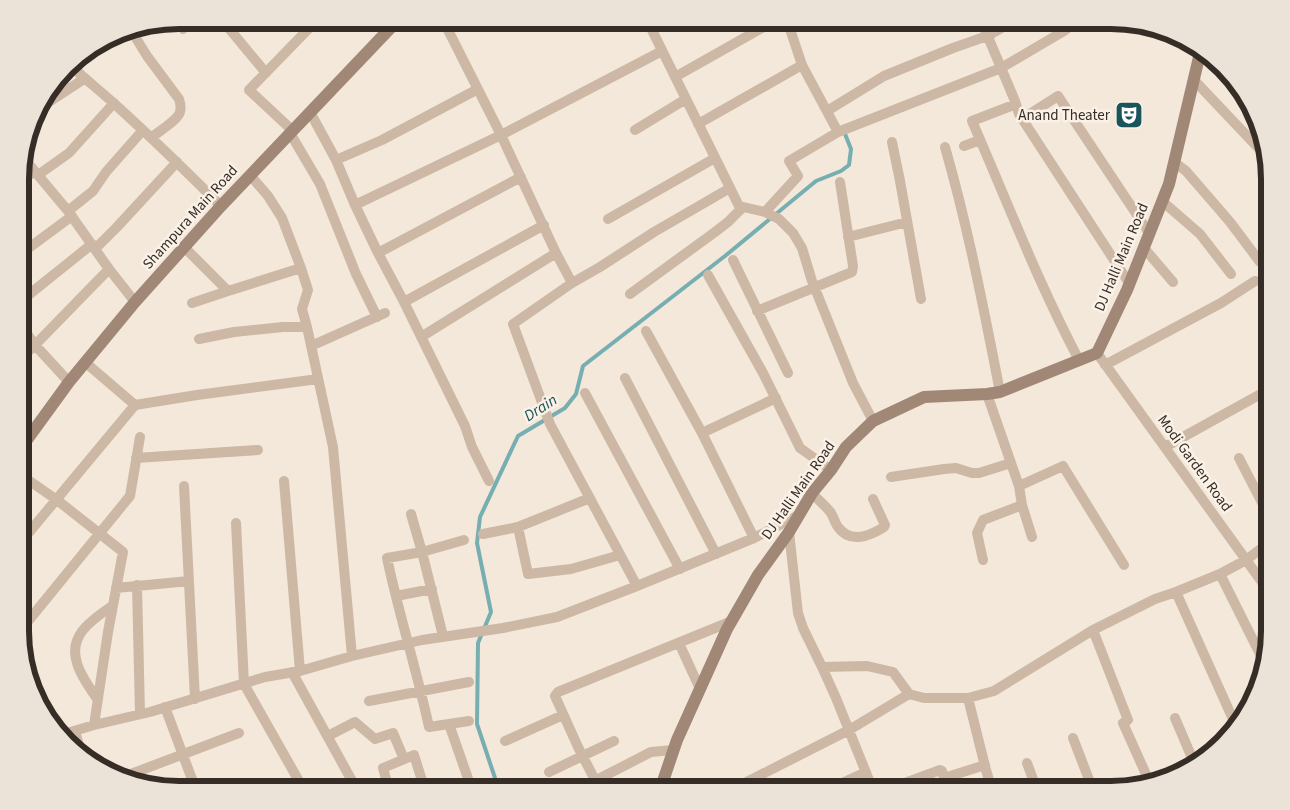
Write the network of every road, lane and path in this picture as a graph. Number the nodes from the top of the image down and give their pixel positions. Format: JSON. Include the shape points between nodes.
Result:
{"nodes":[{"id":1,"x":231,"y":29,"type":"edge"},
{"id":2,"x":308,"y":29,"type":"edge"},
{"id":3,"x":389,"y":29,"type":"edge"},
{"id":4,"x":448,"y":29,"type":"edge"},
{"id":5,"x":651,"y":29,"type":"edge"},
{"id":6,"x":760,"y":29,"type":"edge"},
{"id":7,"x":790,"y":29,"type":"edge"},
{"id":8,"x":984,"y":29,"type":"edge"},
{"id":9,"x":1000,"y":29,"type":"edge"},
{"id":10,"x":1068,"y":29,"type":"edge"},
{"id":11,"x":134,"y":36,"type":"edge"},
{"id":12,"x":987,"y":36,"type":"junction"},
{"id":13,"x":662,"y":51,"type":"junction"},
{"id":14,"x":1199,"y":58,"type":"edge"},
{"id":15,"x":802,"y":65,"type":"junction"},
{"id":16,"x":1001,"y":68,"type":"junction"},
{"id":17,"x":76,"y":70,"type":"edge"},
{"id":18,"x":266,"y":73,"type":"junction"},
{"id":19,"x":675,"y":77,"type":"junction"},
{"id":20,"x":84,"y":79,"type":"junction"},
{"id":21,"x":1194,"y":80,"type":"junction"},
{"id":22,"x":478,"y":89,"type":"junction"},
{"id":23,"x":686,"y":99,"type":"junction"},
{"id":24,"x":51,"y":100,"type":"edge"},
{"id":25,"x":114,"y":103,"type":"junction"},
{"id":26,"x":1016,"y":104,"type":"junction"},
{"id":27,"x":827,"y":111,"type":"junction"},
{"id":28,"x":310,"y":112,"type":"junction"},
{"id":29,"x":1022,"y":119,"type":"junction"},
{"id":30,"x":698,"y":124,"type":"junction"},
{"id":31,"x":143,"y":130,"type":"junction"},
{"id":32,"x":635,"y":130,"type":"dead end"},
{"id":33,"x":291,"y":132,"type":"junction"},
{"id":34,"x":838,"y":132,"type":"junction"},
{"id":35,"x":501,"y":135,"type":"junction"},
{"id":36,"x":152,"y":138,"type":"junction"},
{"id":37,"x":980,"y":140,"type":"junction"},
{"id":38,"x":892,"y":142,"type":"dead end"},
{"id":39,"x":964,"y":146,"type":"dead end"},
{"id":40,"x":1257,"y":147,"type":"edge"},
{"id":41,"x":945,"y":148,"type":"dead end"},
{"id":42,"x":715,"y":158,"type":"junction"},
{"id":43,"x":336,"y":160,"type":"junction"},
{"id":44,"x":177,"y":162,"type":"junction"},
{"id":45,"x":1174,"y":162,"type":"junction"},
{"id":46,"x":30,"y":165,"type":"edge"},
{"id":47,"x":36,"y":173,"type":"junction"},
{"id":48,"x":250,"y":175,"type":"junction"},
{"id":49,"x":29,"y":176,"type":"edge"},
{"id":50,"x":521,"y":177,"type":"junction"},
{"id":51,"x":840,"y":182,"type":"dead end"},
{"id":52,"x":730,"y":188,"type":"junction"},
{"id":53,"x":1162,"y":201,"type":"junction"},
{"id":54,"x":355,"y":205,"type":"junction"},
{"id":55,"x":221,"y":206,"type":"junction"},
{"id":56,"x":743,"y":207,"type":"junction"},
{"id":57,"x":70,"y":214,"type":"junction"},
{"id":58,"x":770,"y":215,"type":"junction"},
{"id":59,"x":608,"y":219,"type":"dead end"},
{"id":60,"x":907,"y":222,"type":"junction"},
{"id":61,"x":544,"y":224,"type":"junction"},
{"id":62,"x":1149,"y":233,"type":"junction"},
{"id":63,"x":848,"y":237,"type":"junction"},
{"id":64,"x":93,"y":247,"type":"junction"},
{"id":65,"x":184,"y":247,"type":"junction"},
{"id":66,"x":29,"y":248,"type":"edge"},
{"id":67,"x":1144,"y":248,"type":"junction"},
{"id":68,"x":378,"y":253,"type":"junction"},
{"id":69,"x":556,"y":253,"type":"junction"},
{"id":70,"x":732,"y":260,"type":"dead end"},
{"id":71,"x":1260,"y":262,"type":"dead end"},
{"id":72,"x":301,"y":268,"type":"junction"},
{"id":73,"x":109,"y":269,"type":"junction"},
{"id":74,"x":1231,"y":274,"type":"dead end"},
{"id":75,"x":708,"y":276,"type":"dead end"},
{"id":76,"x":1254,"y":281,"type":"dead end"},
{"id":77,"x":1173,"y":282,"type":"dead end"},
{"id":78,"x":572,"y":283,"type":"junction"},
{"id":79,"x":1130,"y":283,"type":"junction"},
{"id":80,"x":815,"y":288,"type":"junction"},
{"id":81,"x":228,"y":291,"type":"junction"},
{"id":82,"x":630,"y":294,"type":"dead end"},
{"id":83,"x":29,"y":295,"type":"edge"},
{"id":84,"x":920,"y":299,"type":"dead end"},
{"id":85,"x":135,"y":302,"type":"junction"},
{"id":86,"x":404,"y":302,"type":"junction"},
{"id":87,"x":192,"y":304,"type":"dead end"},
{"id":88,"x":757,"y":311,"type":"junction"},
{"id":89,"x":307,"y":327,"type":"junction"},
{"id":90,"x":646,"y":331,"type":"dead end"},
{"id":91,"x":29,"y":336,"type":"edge"},
{"id":92,"x":421,"y":337,"type":"junction"},
{"id":93,"x":199,"y":339,"type":"dead end"},
{"id":94,"x":35,"y":345,"type":"junction"},
{"id":95,"x":311,"y":346,"type":"junction"},
{"id":96,"x":29,"y":351,"type":"edge"},
{"id":97,"x":1097,"y":353,"type":"junction"},
{"id":98,"x":1079,"y":360,"type":"junction"},
{"id":99,"x":86,"y":362,"type":"junction"},
{"id":100,"x":1105,"y":365,"type":"junction"},
{"id":101,"x":788,"y":373,"type":"dead end"},
{"id":102,"x":625,"y":378,"type":"dead end"},
{"id":103,"x":318,"y":379,"type":"junction"},
{"id":104,"x":69,"y":382,"type":"junction"},
{"id":105,"x":585,"y":393,"type":"dead end"},
{"id":106,"x":994,"y":393,"type":"junction"},
{"id":107,"x":1261,"y":394,"type":"edge"},
{"id":108,"x":776,"y":398,"type":"junction"},
{"id":109,"x":135,"y":405,"type":"junction"},
{"id":110,"x":873,"y":421,"type":"junction"},
{"id":111,"x":702,"y":433,"type":"junction"},
{"id":112,"x":140,"y":436,"type":"dead end"},
{"id":113,"x":29,"y":437,"type":"edge"},
{"id":114,"x":1165,"y":447,"type":"junction"},
{"id":115,"x":258,"y":450,"type":"dead end"},
{"id":116,"x":136,"y":458,"type":"junction"},
{"id":117,"x":1239,"y":458,"type":"dead end"},
{"id":118,"x":1011,"y":463,"type":"junction"},
{"id":119,"x":831,"y":470,"type":"junction"},
{"id":120,"x":891,"y":477,"type":"dead end"},
{"id":121,"x":29,"y":481,"type":"edge"},
{"id":122,"x":284,"y":481,"type":"dead end"},
{"id":123,"x":489,"y":481,"type":"dead end"},
{"id":124,"x":184,"y":486,"type":"dead end"},
{"id":125,"x":1019,"y":486,"type":"junction"},
{"id":126,"x":812,"y":493,"type":"junction"},
{"id":127,"x":590,"y":498,"type":"junction"},
{"id":128,"x":873,"y":499,"type":"dead end"},
{"id":129,"x":57,"y":500,"type":"junction"},
{"id":130,"x":1261,"y":501,"type":"edge"},
{"id":131,"x":1022,"y":504,"type":"junction"},
{"id":132,"x":411,"y":514,"type":"dead end"},
{"id":133,"x":800,"y":515,"type":"junction"},
{"id":134,"x":236,"y":522,"type":"dead end"},
{"id":135,"x":518,"y":527,"type":"junction"},
{"id":136,"x":789,"y":532,"type":"junction"},
{"id":137,"x":29,"y":533,"type":"edge"},
{"id":138,"x":100,"y":533,"type":"junction"},
{"id":139,"x":483,"y":534,"type":"dead end"},
{"id":140,"x":1032,"y":537,"type":"dead end"},
{"id":141,"x":754,"y":538,"type":"junction"},
{"id":142,"x":464,"y":540,"type":"dead end"},
{"id":143,"x":1261,"y":549,"type":"edge"},
{"id":144,"x":422,"y":552,"type":"junction"},
{"id":145,"x":716,"y":554,"type":"junction"},
{"id":146,"x":620,"y":555,"type":"junction"},
{"id":147,"x":983,"y":560,"type":"dead end"},
{"id":148,"x":1246,"y":560,"type":"junction"},
{"id":149,"x":1124,"y":565,"type":"dead end"},
{"id":150,"x":680,"y":569,"type":"junction"},
{"id":151,"x":1220,"y":574,"type":"junction"},
{"id":152,"x":189,"y":580,"type":"junction"},
{"id":153,"x":1261,"y":581,"type":"edge"},
{"id":154,"x":137,"y":585,"type":"junction"},
{"id":155,"x":637,"y":586,"type":"junction"},
{"id":156,"x":116,"y":588,"type":"junction"},
{"id":157,"x":432,"y":589,"type":"junction"},
{"id":158,"x":1176,"y":592,"type":"junction"},
{"id":159,"x":396,"y":596,"type":"junction"},
{"id":160,"x":112,"y":606,"type":"junction"},
{"id":161,"x":29,"y":620,"type":"edge"},
{"id":162,"x":732,"y":621,"type":"junction"},
{"id":163,"x":1093,"y":630,"type":"junction"},
{"id":164,"x":443,"y":636,"type":"junction"},
{"id":165,"x":679,"y":642,"type":"junction"},
{"id":166,"x":408,"y":643,"type":"junction"},
{"id":167,"x":1259,"y":652,"type":"edge"},
{"id":168,"x":352,"y":656,"type":"junction"},
{"id":169,"x":822,"y":667,"type":"junction"},
{"id":170,"x":296,"y":672,"type":"junction"},
{"id":171,"x":469,"y":682,"type":"dead end"},
{"id":172,"x":244,"y":684,"type":"junction"},
{"id":173,"x":700,"y":689,"type":"junction"},
{"id":174,"x":421,"y":691,"type":"junction"},
{"id":175,"x":908,"y":694,"type":"junction"},
{"id":176,"x":195,"y":698,"type":"junction"},
{"id":177,"x":968,"y":698,"type":"junction"},
{"id":178,"x":98,"y":700,"type":"junction"},
{"id":179,"x":369,"y":701,"type":"dead end"},
{"id":180,"x":165,"y":707,"type":"junction"},
{"id":181,"x":140,"y":714,"type":"junction"},
{"id":182,"x":563,"y":715,"type":"junction"},
{"id":183,"x":1175,"y":718,"type":"dead end"},
{"id":184,"x":1233,"y":718,"type":"edge"},
{"id":185,"x":469,"y":721,"type":"dead end"},
{"id":186,"x":449,"y":724,"type":"junction"},
{"id":187,"x":94,"y":725,"type":"junction"},
{"id":188,"x":849,"y":730,"type":"junction"},
{"id":189,"x":75,"y":731,"type":"junction"},
{"id":190,"x":69,"y":733,"type":"edge"},
{"id":191,"x":238,"y":733,"type":"dead end"},
{"id":192,"x":328,"y":736,"type":"junction"},
{"id":193,"x":1073,"y":738,"type":"dead end"},
{"id":194,"x":78,"y":741,"type":"edge"},
{"id":195,"x":506,"y":741,"type":"dead end"},
{"id":196,"x":614,"y":741,"type":"dead end"},
{"id":197,"x":673,"y":750,"type":"junction"},
{"id":198,"x":182,"y":754,"type":"junction"},
{"id":199,"x":582,"y":756,"type":"junction"},
{"id":200,"x":1192,"y":757,"type":"edge"},
{"id":201,"x":404,"y":759,"type":"junction"},
{"id":202,"x":1027,"y":763,"type":"dead end"},
{"id":203,"x":985,"y":765,"type":"junction"},
{"id":204,"x":549,"y":772,"type":"dead end"},
{"id":205,"x":866,"y":772,"type":"junction"},
{"id":206,"x":132,"y":773,"type":"edge"},
{"id":207,"x":1147,"y":777,"type":"edge"},
{"id":208,"x":595,"y":780,"type":"joint"},
{"id":209,"x":192,"y":781,"type":"edge"},
{"id":210,"x":299,"y":781,"type":"edge"},
{"id":211,"x":352,"y":781,"type":"edge"},
{"id":212,"x":387,"y":781,"type":"edge"},
{"id":213,"x":423,"y":781,"type":"edge"},
{"id":214,"x":469,"y":781,"type":"edge"},
{"id":215,"x":663,"y":781,"type":"edge"},
{"id":216,"x":749,"y":781,"type":"edge"},
{"id":217,"x":846,"y":781,"type":"edge"},
{"id":218,"x":870,"y":781,"type":"edge"},
{"id":219,"x":910,"y":781,"type":"edge"},
{"id":220,"x":989,"y":781,"type":"edge"},
{"id":221,"x":1034,"y":781,"type":"edge"},
{"id":222,"x":1090,"y":781,"type":"edge"}],
"edges":[{"from":1,"to":18,"type":"street"},
{"from":2,"to":18,"type":"street"},
{"from":3,"to":28,"type":"street","name":"Shampura Main Road"},
{"from":4,"to":22,"type":"street"},
{"from":5,"to":13,"type":"street"},
{"from":6,"to":19,"type":"street"},
{"from":7,"to":15,"type":"street"},
{"from":8,"to":12,"type":"street"},
{"from":9,"to":12,"type":"street"},
{"from":10,"to":16,"type":"street"},
{"from":11,"to":36,"type":"street","via":[[180,104],[177,117]]},
{"from":12,"to":16,"type":"street"},
{"from":12,"to":27,"type":"street","via":[[884,76]]},
{"from":13,"to":19,"type":"street"},
{"from":13,"to":35,"type":"street"},
{"from":14,"to":21,"type":"street","name":"DJ Halli Main Road"},
{"from":15,"to":27,"type":"street"},
{"from":15,"to":30,"type":"street"},
{"from":16,"to":26,"type":"street"},
{"from":16,"to":34,"type":"street"},
{"from":17,"to":20,"type":"street"},
{"from":18,"to":33,"type":"street","via":[[249,90]]},
{"from":19,"to":23,"type":"street"},
{"from":20,"to":24,"type":"street"},
{"from":20,"to":25,"type":"street"},
{"from":21,"to":40,"type":"street"},
{"from":21,"to":45,"type":"street","name":"DJ Halli Main Road"},
{"from":22,"to":35,"type":"street"},
{"from":22,"to":43,"type":"street","via":[[382,140]]},
{"from":23,"to":30,"type":"street"},
{"from":23,"to":32,"type":"street"},
{"from":25,"to":31,"type":"street"},
{"from":25,"to":47,"type":"street","via":[[68,154]]},
{"from":26,"to":29,"type":"street"},
{"from":26,"to":37,"type":"street","via":[[972,121]]},
{"from":27,"to":34,"type":"street"},
{"from":28,"to":33,"type":"street","name":"Shampura Main Road"},
{"from":28,"to":43,"type":"street"},
{"from":29,"to":62,"type":"street","via":[[1058,96]]},
{"from":29,"to":79,"type":"street"},
{"from":30,"to":42,"type":"street"},
{"from":31,"to":36,"type":"street"},
{"from":31,"to":57,"type":"street"},
{"from":33,"to":48,"type":"street","name":"Shampura Main Road"},
{"from":33,"to":95,"type":"street","via":[[320,184],[356,274],[381,315]]},
{"from":34,"to":58,"type":"street","via":[[789,161],[798,176]]},
{"from":35,"to":50,"type":"street"},
{"from":35,"to":54,"type":"street"},
{"from":36,"to":44,"type":"street"},
{"from":37,"to":39,"type":"street"},
{"from":37,"to":98,"type":"street","via":[[1041,283]]},
{"from":38,"to":60,"type":"street"},
{"from":41,"to":106,"type":"street","via":[[983,303]]},
{"from":42,"to":52,"type":"street"},
{"from":42,"to":59,"type":"street"},
{"from":43,"to":54,"type":"street"},
{"from":44,"to":55,"type":"street"},
{"from":44,"to":64,"type":"street","via":[[117,227]]},
{"from":45,"to":53,"type":"street","name":"DJ Halli Main Road"},
{"from":45,"to":71,"type":"street","via":[[1186,171],[1230,222]]},
{"from":46,"to":47,"type":"street"},
{"from":47,"to":49,"type":"street"},
{"from":47,"to":57,"type":"street"},
{"from":48,"to":55,"type":"street","name":"Shampura Main Road"},
{"from":48,"to":72,"type":"street","via":[[282,218]]},
{"from":50,"to":61,"type":"street"},
{"from":50,"to":68,"type":"street"},
{"from":51,"to":63,"type":"street"},
{"from":52,"to":56,"type":"street","via":[[738,206]]},
{"from":52,"to":78,"type":"street"},
{"from":53,"to":62,"type":"street","name":"DJ Halli Main Road"},
{"from":53,"to":74,"type":"street","via":[[1200,234]]},
{"from":54,"to":68,"type":"street"},
{"from":55,"to":65,"type":"street","name":"Shampura Main Road"},
{"from":56,"to":58,"type":"street"},
{"from":56,"to":82,"type":"street","via":[[728,222]]},
{"from":57,"to":64,"type":"street"},
{"from":57,"to":66,"type":"street"},
{"from":58,"to":80,"type":"street","via":[[793,233],[802,248]]},
{"from":60,"to":63,"type":"street"},
{"from":60,"to":84,"type":"street"},
{"from":61,"to":69,"type":"street"},
{"from":61,"to":86,"type":"street"},
{"from":62,"to":67,"type":"street","name":"DJ Halli Main Road"},
{"from":63,"to":80,"type":"street","via":[[852,272]]},
{"from":64,"to":73,"type":"street"},
{"from":64,"to":83,"type":"street"},
{"from":65,"to":81,"type":"street"},
{"from":65,"to":85,"type":"street","name":"Shampura Main Road"},
{"from":67,"to":77,"type":"street"},
{"from":67,"to":79,"type":"street","name":"DJ Halli Main Road"},
{"from":68,"to":86,"type":"street"},
{"from":69,"to":78,"type":"street"},
{"from":69,"to":92,"type":"street"},
{"from":70,"to":88,"type":"street"},
{"from":72,"to":81,"type":"street"},
{"from":72,"to":89,"type":"street","via":[[308,290],[302,309]]},
{"from":73,"to":85,"type":"street"},
{"from":73,"to":94,"type":"street"},
{"from":75,"to":108,"type":"street"},
{"from":76,"to":100,"type":"street","via":[[1221,303]]},
{"from":78,"to":127,"type":"street","via":[[513,324],[550,424]]},
{"from":79,"to":97,"type":"street","name":"DJ Halli Main Road"},
{"from":80,"to":88,"type":"street"},
{"from":80,"to":110,"type":"street","via":[[853,383]]},
{"from":81,"to":87,"type":"street"},
{"from":85,"to":99,"type":"street","name":"Shampura Main Road"},
{"from":86,"to":92,"type":"street"},
{"from":88,"to":101,"type":"street"},
{"from":89,"to":93,"type":"street","via":[[234,332]]},
{"from":89,"to":95,"type":"street"},
{"from":90,"to":111,"type":"street"},
{"from":91,"to":94,"type":"street"},
{"from":92,"to":123,"type":"street"},
{"from":94,"to":96,"type":"street"},
{"from":94,"to":104,"type":"street"},
{"from":95,"to":103,"type":"street"},
{"from":97,"to":98,"type":"street","name":"DJ Halli Main Road"},
{"from":97,"to":100,"type":"street","name":"Modi Garden Road"},
{"from":98,"to":106,"type":"street","name":"DJ Halli Main Road"},
{"from":99,"to":104,"type":"street","name":"Shampura Main Road"},
{"from":99,"to":109,"type":"street"},
{"from":100,"to":114,"type":"street","name":"Modi Garden Road"},
{"from":102,"to":145,"type":"street"},
{"from":103,"to":109,"type":"street"},
{"from":103,"to":168,"type":"street","via":[[333,447]]},
{"from":104,"to":113,"type":"street","name":"Shampura Main Road"},
{"from":105,"to":150,"type":"street"},
{"from":106,"to":110,"type":"street","name":"DJ Halli Main Road","via":[[924,397]]},
{"from":106,"to":118,"type":"street"},
{"from":107,"to":114,"type":"street"},
{"from":108,"to":111,"type":"street"},
{"from":108,"to":119,"type":"street","via":[[800,448]]},
{"from":109,"to":129,"type":"street"},
{"from":110,"to":119,"type":"street","name":"DJ Halli Main Road","via":[[846,447]]},
{"from":111,"to":141,"type":"street"},
{"from":112,"to":116,"type":"street"},
{"from":114,"to":148,"type":"street","name":"Modi Garden Road"},
{"from":115,"to":116,"type":"street"},
{"from":116,"to":138,"type":"street","via":[[130,496]]},
{"from":117,"to":130,"type":"street"},
{"from":118,"to":120,"type":"street","via":[[978,473],[944,468]]},
{"from":118,"to":125,"type":"street"},
{"from":119,"to":126,"type":"street","name":"DJ Halli Main Road"},
{"from":121,"to":129,"type":"street"},
{"from":122,"to":170,"type":"street"},
{"from":124,"to":152,"type":"street"},
{"from":125,"to":131,"type":"street"},
{"from":125,"to":149,"type":"street","via":[[1063,466]]},
{"from":126,"to":128,"type":"street","via":[[844,533],[858,538],[884,527]]},
{"from":126,"to":133,"type":"street","name":"DJ Halli Main Road"},
{"from":127,"to":135,"type":"street"},
{"from":127,"to":146,"type":"street"},
{"from":129,"to":137,"type":"street"},
{"from":129,"to":138,"type":"street"},
{"from":131,"to":140,"type":"street"},
{"from":131,"to":147,"type":"street","via":[[983,520],[977,533]]},
{"from":132,"to":144,"type":"street"},
{"from":133,"to":136,"type":"street","name":"DJ Halli Main Road"},
{"from":133,"to":141,"type":"street"},
{"from":134,"to":172,"type":"street"},
{"from":135,"to":139,"type":"street"},
{"from":135,"to":146,"type":"street","via":[[528,574],[571,569]]},
{"from":136,"to":162,"type":"street","name":"DJ Halli Main Road"},
{"from":136,"to":169,"type":"street","via":[[798,613]]},
{"from":138,"to":156,"type":"street","via":[[123,552]]},
{"from":138,"to":161,"type":"street"},
{"from":141,"to":145,"type":"street"},
{"from":142,"to":144,"type":"street"},
{"from":143,"to":148,"type":"street"},
{"from":144,"to":157,"type":"street"},
{"from":144,"to":159,"type":"street","via":[[387,558]]},
{"from":145,"to":150,"type":"street"},
{"from":146,"to":155,"type":"street"},
{"from":148,"to":151,"type":"street"},
{"from":148,"to":153,"type":"street","name":"Modi Garden Road"},
{"from":150,"to":155,"type":"street"},
{"from":151,"to":158,"type":"street"},
{"from":151,"to":167,"type":"street"},
{"from":152,"to":154,"type":"street"},
{"from":152,"to":176,"type":"street"},
{"from":154,"to":156,"type":"street"},
{"from":154,"to":181,"type":"street"},
{"from":155,"to":164,"type":"street","via":[[556,617]]},
{"from":156,"to":160,"type":"street"},
{"from":157,"to":159,"type":"street"},
{"from":157,"to":164,"type":"street"},
{"from":158,"to":163,"type":"street"},
{"from":158,"to":184,"type":"street"},
{"from":159,"to":166,"type":"street"},
{"from":160,"to":178,"type":"street"},
{"from":160,"to":178,"type":"street","via":[[92,620],[76,642],[74,651],[77,665]]},
{"from":162,"to":165,"type":"street"},
{"from":162,"to":173,"type":"street","name":"DJ Halli Main Road"},
{"from":163,"to":177,"type":"street","via":[[994,691]]},
{"from":163,"to":207,"type":"street","via":[[1128,720],[1123,723]]},
{"from":164,"to":166,"type":"street"},
{"from":165,"to":173,"type":"street"},
{"from":165,"to":182,"type":"street","via":[[558,692],[555,696]]},
{"from":166,"to":168,"type":"street"},
{"from":166,"to":174,"type":"street"},
{"from":168,"to":170,"type":"street"},
{"from":169,"to":175,"type":"street","via":[[867,666],[893,672]]},
{"from":169,"to":188,"type":"street"},
{"from":170,"to":172,"type":"street"},
{"from":170,"to":192,"type":"street"},
{"from":171,"to":174,"type":"street"},
{"from":172,"to":176,"type":"street"},
{"from":172,"to":210,"type":"street"},
{"from":173,"to":197,"type":"street","name":"DJ Halli Main Road"},
{"from":174,"to":179,"type":"street"},
{"from":174,"to":186,"type":"street","via":[[429,727]]},
{"from":175,"to":177,"type":"street","via":[[924,698]]},
{"from":175,"to":188,"type":"street"},
{"from":176,"to":180,"type":"street"},
{"from":177,"to":203,"type":"street"},
{"from":178,"to":187,"type":"street"},
{"from":180,"to":181,"type":"street"},
{"from":180,"to":198,"type":"street"},
{"from":181,"to":187,"type":"street"},
{"from":182,"to":195,"type":"street"},
{"from":182,"to":199,"type":"street"},
{"from":183,"to":200,"type":"street"},
{"from":185,"to":186,"type":"street"},
{"from":186,"to":214,"type":"street"},
{"from":187,"to":189,"type":"street"},
{"from":188,"to":205,"type":"street"},
{"from":188,"to":216,"type":"street"},
{"from":189,"to":190,"type":"street"},
{"from":189,"to":194,"type":"street"},
{"from":191,"to":198,"type":"street"},
{"from":192,"to":201,"type":"street","via":[[355,722],[375,739],[394,733]]},
{"from":192,"to":211,"type":"street"},
{"from":193,"to":222,"type":"street"},
{"from":196,"to":199,"type":"street"},
{"from":197,"to":208,"type":"street","via":[[651,752]]},
{"from":197,"to":215,"type":"street","name":"DJ Halli Main Road"},
{"from":198,"to":206,"type":"street"},
{"from":198,"to":209,"type":"street"},
{"from":199,"to":204,"type":"street"},
{"from":199,"to":208,"type":"street"},
{"from":201,"to":212,"type":"street","via":[[383,768]]},
{"from":201,"to":213,"type":"street","via":[[414,755]]},
{"from":202,"to":221,"type":"street"},
{"from":203,"to":219,"type":"street","via":[[944,778],[940,770]]},
{"from":203,"to":220,"type":"street"},
{"from":205,"to":217,"type":"street"},
{"from":205,"to":218,"type":"street"}]}
